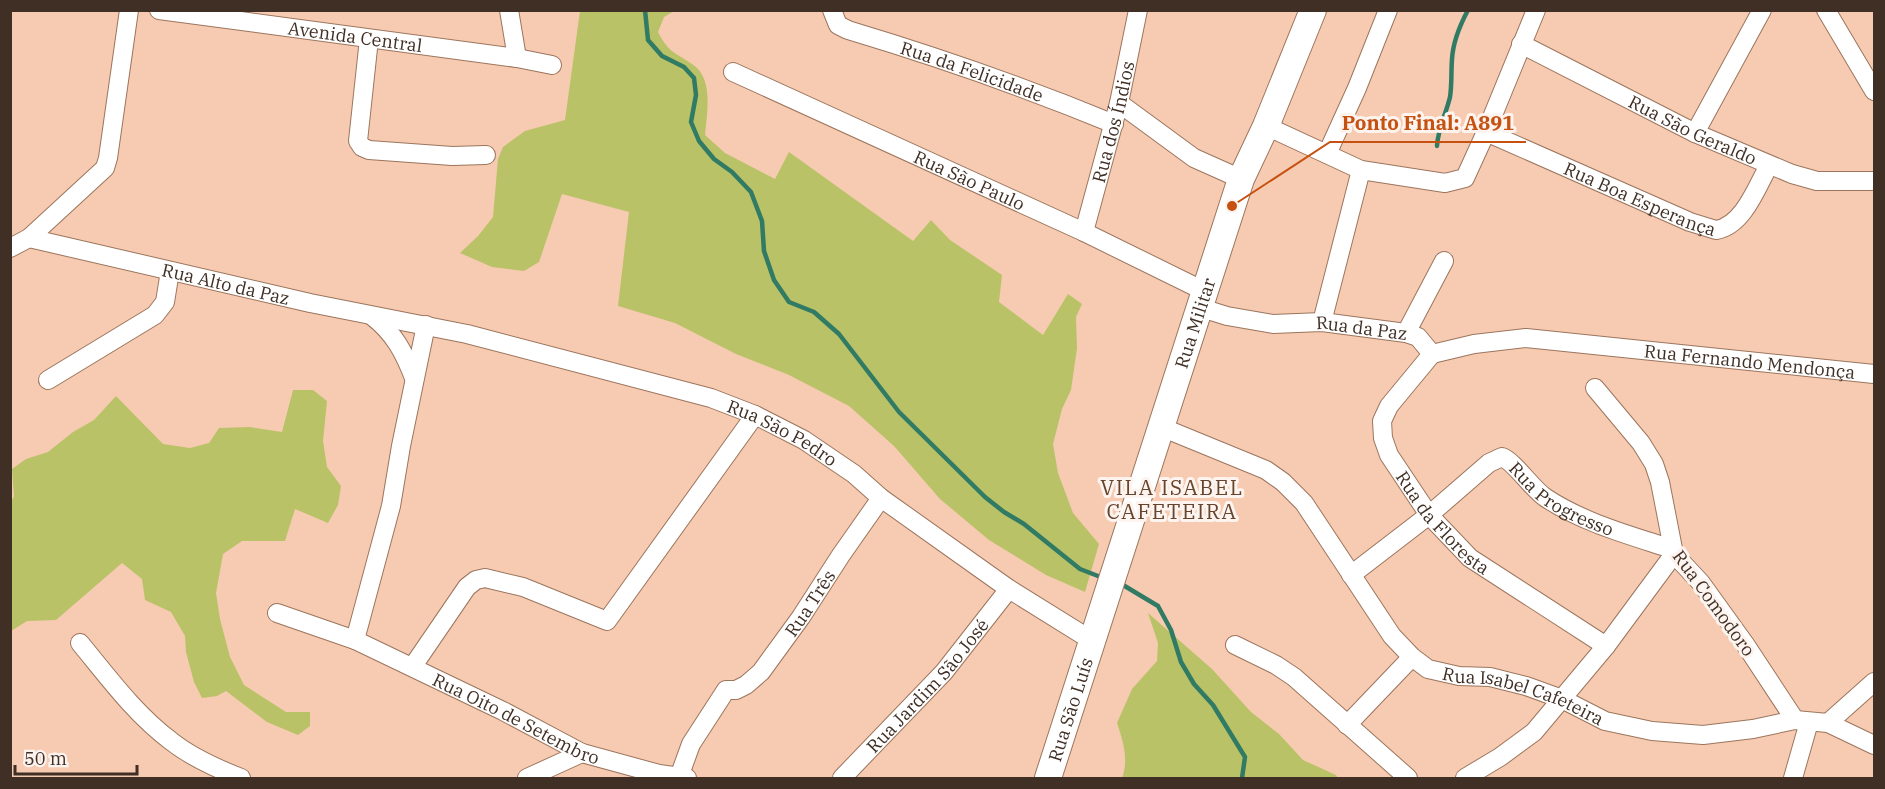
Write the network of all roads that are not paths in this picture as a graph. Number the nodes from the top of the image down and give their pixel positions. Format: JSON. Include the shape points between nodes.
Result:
{"nodes":[{"id":1,"x":129,"y":10,"type":"edge"},
{"id":2,"x":159,"y":10,"type":"edge"},
{"id":3,"x":509,"y":10,"type":"edge"},
{"id":4,"x":1138,"y":10,"type":"edge"},
{"id":5,"x":1313,"y":10,"type":"edge"},
{"id":6,"x":1388,"y":10,"type":"edge"},
{"id":7,"x":1536,"y":10,"type":"edge"},
{"id":8,"x":1762,"y":10,"type":"edge"},
{"id":9,"x":1826,"y":10,"type":"edge"},
{"id":10,"x":832,"y":13,"type":"edge"},
{"id":11,"x":244,"y":17,"type":"edge"},
{"id":12,"x":369,"y":39,"type":"junction"},
{"id":13,"x":1521,"y":44,"type":"junction"},
{"id":14,"x":517,"y":58,"type":"junction"},
{"id":15,"x":552,"y":65,"type":"dead end"},
{"id":16,"x":733,"y":72,"type":"dead end"},
{"id":17,"x":1875,"y":92,"type":"edge"},
{"id":18,"x":1119,"y":103,"type":"junction"},
{"id":19,"x":1114,"y":124,"type":"junction"},
{"id":20,"x":1266,"y":126,"type":"junction"},
{"id":21,"x":1486,"y":132,"type":"junction"},
{"id":22,"x":1695,"y":133,"type":"junction"},
{"id":23,"x":1327,"y":154,"type":"junction"},
{"id":24,"x":486,"y":155,"type":"dead end"},
{"id":25,"x":1769,"y":165,"type":"junction"},
{"id":26,"x":1361,"y":170,"type":"junction"},
{"id":27,"x":1240,"y":179,"type":"junction"},
{"id":28,"x":1875,"y":181,"type":"edge"},
{"id":29,"x":1084,"y":232,"type":"junction"},
{"id":30,"x":29,"y":238,"type":"junction"},
{"id":31,"x":10,"y":248,"type":"edge"},
{"id":32,"x":1444,"y":261,"type":"dead end"},
{"id":33,"x":170,"y":271,"type":"junction"},
{"id":34,"x":1201,"y":299,"type":"junction"},
{"id":35,"x":372,"y":315,"type":"junction"},
{"id":36,"x":403,"y":321,"type":"junction"},
{"id":37,"x":1322,"y":322,"type":"junction"},
{"id":38,"x":426,"y":325,"type":"junction"},
{"id":39,"x":1406,"y":333,"type":"junction"},
{"id":40,"x":396,"y":338,"type":"junction"},
{"id":41,"x":1432,"y":354,"type":"junction"},
{"id":42,"x":1875,"y":374,"type":"edge"},
{"id":43,"x":414,"y":378,"type":"junction"},
{"id":44,"x":48,"y":380,"type":"dead end"},
{"id":45,"x":1595,"y":388,"type":"dead end"},
{"id":46,"x":755,"y":415,"type":"junction"},
{"id":47,"x":1161,"y":427,"type":"junction"},
{"id":48,"x":881,"y":498,"type":"junction"},
{"id":49,"x":1429,"y":515,"type":"junction"},
{"id":50,"x":1673,"y":552,"type":"junction"},
{"id":51,"x":1351,"y":575,"type":"junction"},
{"id":52,"x":1009,"y":589,"type":"junction"},
{"id":53,"x":277,"y":613,"type":"dead end"},
{"id":54,"x":355,"y":639,"type":"junction"},
{"id":55,"x":1092,"y":640,"type":"junction"},
{"id":56,"x":80,"y":643,"type":"dead end"},
{"id":57,"x":1235,"y":645,"type":"dead end"},
{"id":58,"x":1605,"y":646,"type":"junction"},
{"id":59,"x":1412,"y":657,"type":"junction"},
{"id":60,"x":413,"y":666,"type":"junction"},
{"id":61,"x":1875,"y":682,"type":"edge"},
{"id":62,"x":1562,"y":699,"type":"junction"},
{"id":63,"x":1802,"y":721,"type":"junction"},
{"id":64,"x":1828,"y":723,"type":"junction"},
{"id":65,"x":1347,"y":725,"type":"junction"},
{"id":66,"x":1875,"y":745,"type":"edge"},
{"id":67,"x":582,"y":753,"type":"junction"},
{"id":68,"x":241,"y":778,"type":"edge"},
{"id":69,"x":527,"y":778,"type":"edge"},
{"id":70,"x":683,"y":778,"type":"edge"},
{"id":71,"x":842,"y":778,"type":"edge"},
{"id":72,"x":1048,"y":778,"type":"edge"},
{"id":73,"x":1408,"y":778,"type":"edge"},
{"id":74,"x":1465,"y":778,"type":"edge"},
{"id":75,"x":1793,"y":778,"type":"edge"}],
"edges":[{"from":1,"to":30,"type":"street","via":[[105,168]]},
{"from":2,"to":11,"type":"street","name":"Avenida Central"},
{"from":3,"to":14,"type":"street"},
{"from":4,"to":18,"type":"street","name":"Rua dos Índios"},
{"from":5,"to":20,"type":"street","name":"Rua Militar"},
{"from":6,"to":23,"type":"street"},
{"from":7,"to":13,"type":"street"},
{"from":8,"to":22,"type":"street"},
{"from":9,"to":17,"type":"street"},
{"from":10,"to":19,"type":"street","name":"Rua da Felicidade","via":[[838,25],[848,30],[1027,89]]},
{"from":11,"to":12,"type":"street","name":"Avenida Central"},
{"from":12,"to":14,"type":"street","name":"Avenida Central"},
{"from":12,"to":24,"type":"street","via":[[357,141],[362,147],[452,156]]},
{"from":13,"to":21,"type":"street"},
{"from":13,"to":22,"type":"street","name":"Rua São Geraldo"},
{"from":14,"to":15,"type":"street","name":"Avenida Central"},
{"from":16,"to":29,"type":"street","name":"Rua São Paulo"},
{"from":18,"to":19,"type":"street","name":"Rua dos Índios"},
{"from":18,"to":27,"type":"street","via":[[1194,158]]},
{"from":19,"to":29,"type":"street","name":"Rua dos Índios"},
{"from":20,"to":23,"type":"street"},
{"from":20,"to":27,"type":"street","name":"Rua Militar"},
{"from":21,"to":25,"type":"street","name":"Rua Boa Esperança","via":[[1716,230],[1732,224],[1742,212]]},
{"from":21,"to":26,"type":"street","via":[[1465,178],[1445,183]]},
{"from":22,"to":25,"type":"street","name":"Rua São Geraldo"},
{"from":23,"to":26,"type":"street"},
{"from":25,"to":28,"type":"street","name":"Rua São Geraldo","via":[[1816,181]]},
{"from":26,"to":37,"type":"street"},
{"from":27,"to":34,"type":"street","name":"Rua Militar"},
{"from":29,"to":34,"type":"street","name":"Rua São Paulo"},
{"from":30,"to":31,"type":"street"},
{"from":30,"to":33,"type":"street","name":"Rua Alto da Paz"},
{"from":32,"to":39,"type":"street"},
{"from":33,"to":35,"type":"street","name":"Rua Alto da Paz"},
{"from":33,"to":44,"type":"street","via":[[165,302],[155,315]]},
{"from":34,"to":37,"type":"street","name":"Rua da Paz","via":[[1227,316],[1273,324]]},
{"from":34,"to":47,"type":"street","name":"Rua Militar"},
{"from":35,"to":36,"type":"street","name":"Rua Alto da Paz"},
{"from":35,"to":40,"type":"street"},
{"from":36,"to":38,"type":"street","name":"Rua Alto da Paz"},
{"from":36,"to":40,"type":"street","via":[[396,330]]},
{"from":37,"to":39,"type":"street","name":"Rua da Paz"},
{"from":38,"to":43,"type":"street"},
{"from":38,"to":46,"type":"street","name":"Rua São Pedro","via":[[711,398]]},
{"from":39,"to":41,"type":"street","name":"Rua da Paz","via":[[1418,338]]},
{"from":40,"to":43,"type":"street"},
{"from":41,"to":42,"type":"street","name":"Rua Fernando Mendonça","via":[[1526,338]]},
{"from":41,"to":49,"type":"street","name":"Rua da Floresta","via":[[1389,406],[1382,421],[1389,455]]},
{"from":43,"to":54,"type":"street","via":[[391,506]]},
{"from":45,"to":50,"type":"street","name":"Rua Comodoro","via":[[1654,464]]},
{"from":46,"to":48,"type":"street","name":"Rua São Pedro","via":[[804,440]]},
{"from":46,"to":60,"type":"street","via":[[607,621],[523,587],[485,578],[476,580],[467,587]]},
{"from":47,"to":51,"type":"street","name":"Rua Isabel Cafeteira","via":[[1266,470],[1284,482],[1304,503]]},
{"from":47,"to":55,"type":"street","name":"Rua Militar"},
{"from":48,"to":52,"type":"street","name":"Rua São Pedro"},
{"from":48,"to":70,"type":"street","name":"Rua Três","via":[[761,672],[746,685],[726,690],[691,744]]},
{"from":49,"to":50,"type":"street","name":"Rua Progresso","via":[[1489,463],[1502,457],[1545,497],[1574,513]]},
{"from":49,"to":51,"type":"street","name":"Rua Progresso"},
{"from":49,"to":58,"type":"street","name":"Rua da Floresta","via":[[1470,558]]},
{"from":50,"to":58,"type":"street"},
{"from":50,"to":63,"type":"street","name":"Rua Comodoro","via":[[1701,583]]},
{"from":51,"to":59,"type":"street","name":"Rua Isabel Cafeteira","via":[[1392,636]]},
{"from":52,"to":55,"type":"street","name":"Rua São Pedro"},
{"from":52,"to":71,"type":"street","name":"Rua Jardim São José","via":[[944,672]]},
{"from":53,"to":54,"type":"street","name":"Rua Oito de Setembro"},
{"from":54,"to":60,"type":"street","name":"Rua Oito de Setembro"},
{"from":55,"to":72,"type":"street","name":"Rua São Luís"},
{"from":56,"to":68,"type":"street","via":[[123,695],[173,743]]},
{"from":57,"to":65,"type":"street","via":[[1293,677]]},
{"from":58,"to":62,"type":"street"},
{"from":59,"to":62,"type":"street","name":"Rua Isabel Cafeteira","via":[[1428,669],[1490,677]]},
{"from":59,"to":65,"type":"street"},
{"from":60,"to":67,"type":"street","name":"Rua Oito de Setembro"},
{"from":61,"to":64,"type":"street"},
{"from":62,"to":63,"type":"street","name":"Rua Isabel Cafeteira","via":[[1605,721],[1652,731],[1703,735]]},
{"from":62,"to":74,"type":"street","via":[[1533,732]]},
{"from":63,"to":64,"type":"street","name":"Rua Isabel Cafeteira"},
{"from":63,"to":75,"type":"street"},
{"from":64,"to":66,"type":"street","name":"Rua Isabel Cafeteira"},
{"from":65,"to":73,"type":"street"},
{"from":67,"to":69,"type":"street"},
{"from":67,"to":70,"type":"street","name":"Rua Oito de Setembro"}]}
